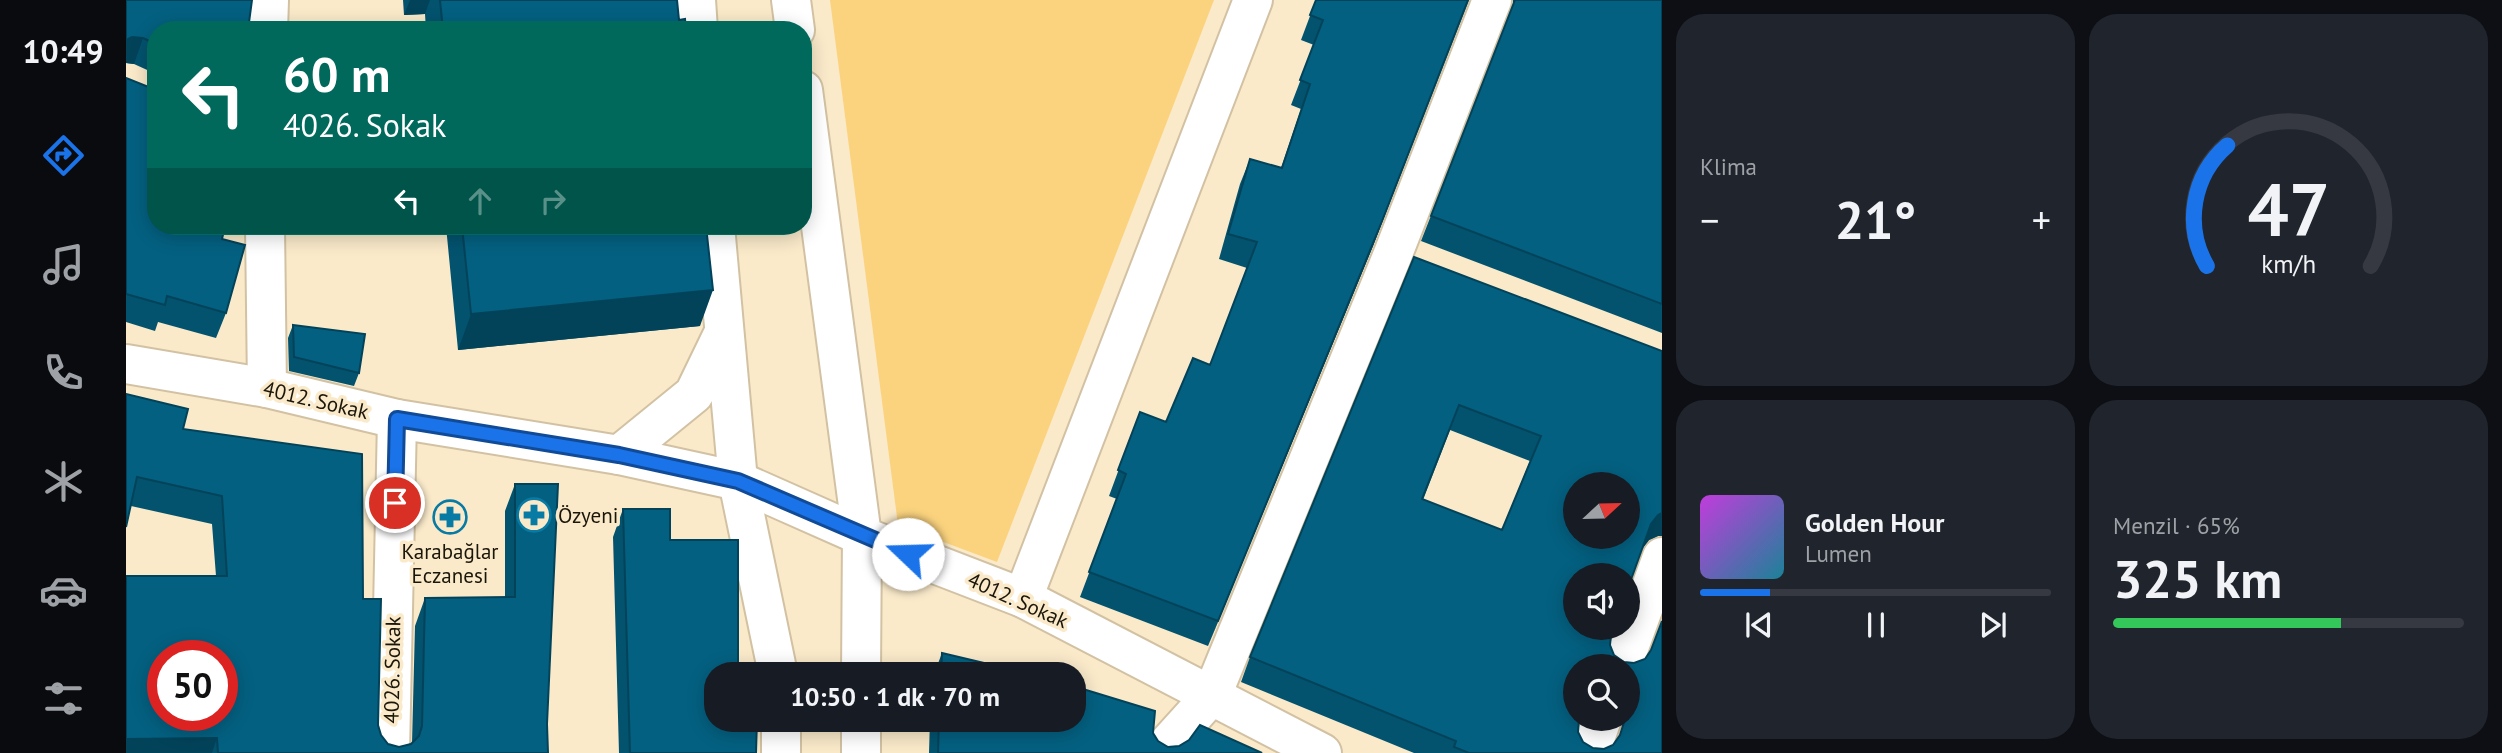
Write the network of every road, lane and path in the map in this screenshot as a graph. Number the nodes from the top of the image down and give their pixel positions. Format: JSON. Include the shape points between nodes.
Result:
{"nodes":[{"id":1,"x":269,"y":0,"type":"edge"},
{"id":2,"x":696,"y":0,"type":"edge"},
{"id":3,"x":791,"y":0,"type":"edge"},
{"id":4,"x":1253,"y":0,"type":"edge"},
{"id":5,"x":1492,"y":0,"type":"edge"},
{"id":6,"x":268,"y":21,"type":"edge"},
{"id":7,"x":697,"y":21,"type":"edge"},
{"id":8,"x":794,"y":21,"type":"edge"},
{"id":9,"x":812,"y":158,"type":"edge"},
{"id":10,"x":265,"y":235,"type":"edge"},
{"id":11,"x":716,"y":235,"type":"edge"},
{"id":12,"x":1393,"y":254,"type":"junction"},
{"id":13,"x":1431,"y":269,"type":"edge"},
{"id":14,"x":724,"y":330,"type":"junction"},
{"id":15,"x":126,"y":364,"type":"edge"},
{"id":16,"x":267,"y":388,"type":"junction"},
{"id":17,"x":397,"y":419,"type":"junction"},
{"id":18,"x":619,"y":455,"type":"junction"},
{"id":19,"x":738,"y":481,"type":"junction"},
{"id":20,"x":862,"y":536,"type":"junction"},
{"id":21,"x":1662,"y":557,"type":"edge"},
{"id":22,"x":1023,"y":598,"type":"junction"},
{"id":23,"x":1627,"y":654,"type":"edge"},
{"id":24,"x":776,"y":662,"type":"edge"},
{"id":25,"x":861,"y":662,"type":"edge"},
{"id":26,"x":1212,"y":695,"type":"junction"},
{"id":27,"x":1598,"y":731,"type":"edge"},
{"id":28,"x":781,"y":732,"type":"edge"},
{"id":29,"x":861,"y":732,"type":"edge"},
{"id":30,"x":390,"y":753,"type":"edge"},
{"id":31,"x":780,"y":753,"type":"edge"},
{"id":32,"x":861,"y":753,"type":"edge"},
{"id":33,"x":1163,"y":753,"type":"edge"},
{"id":34,"x":1322,"y":753,"type":"edge"},
{"id":35,"x":1590,"y":753,"type":"edge"}],
"edges":[{"from":1,"to":6,"type":"main road"},
{"from":2,"to":7,"type":"main road"},
{"from":3,"to":8,"type":"main road"},
{"from":4,"to":22,"type":"main road"},
{"from":5,"to":12,"type":"main road"},
{"from":9,"to":20,"type":"main road"},
{"from":10,"to":16,"type":"main road"},
{"from":11,"to":14,"type":"main road"},
{"from":12,"to":13,"type":"main road"},
{"from":12,"to":26,"type":"main road"},
{"from":14,"to":18,"type":"main road","via":[[694,394]]},
{"from":14,"to":19,"type":"main road"},
{"from":15,"to":16,"type":"main road","name":"4012. Sokak"},
{"from":16,"to":17,"type":"main road","name":"4012. Sokak"},
{"from":17,"to":18,"type":"main road","name":"4012. Sokak"},
{"from":17,"to":30,"type":"main road","name":"4026. Sokak"},
{"from":18,"to":19,"type":"main road","name":"4012. Sokak"},
{"from":19,"to":20,"type":"main road","name":"4012. Sokak"},
{"from":19,"to":24,"type":"main road"},
{"from":20,"to":22,"type":"main road","name":"4012. Sokak"},
{"from":20,"to":25,"type":"main road"},
{"from":21,"to":23,"type":"main road"},
{"from":22,"to":26,"type":"main road","name":"4012. Sokak"},
{"from":26,"to":33,"type":"main road"},
{"from":26,"to":34,"type":"main road","name":"4012. Sokak"},
{"from":27,"to":35,"type":"main road"},
{"from":28,"to":31,"type":"main road"},
{"from":29,"to":32,"type":"main road"}]}
